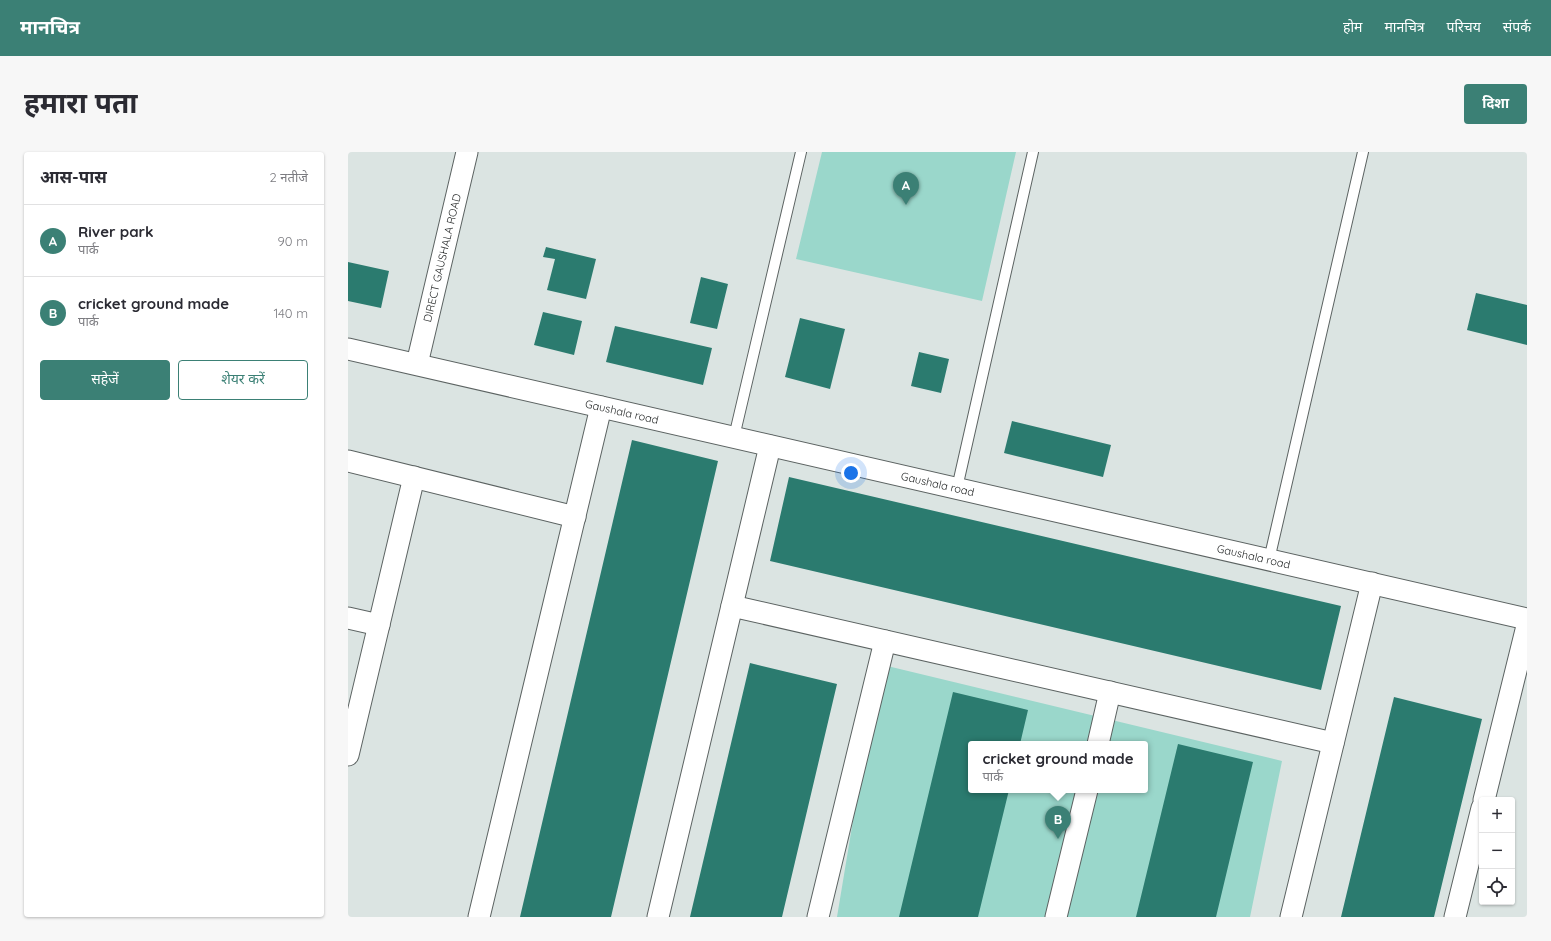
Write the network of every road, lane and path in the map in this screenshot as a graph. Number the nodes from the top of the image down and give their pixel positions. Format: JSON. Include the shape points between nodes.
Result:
{"nodes":[{"id":1,"x":467,"y":152,"type":"edge"},
{"id":2,"x":802,"y":152,"type":"edge"},
{"id":3,"x":1033,"y":152,"type":"edge"},
{"id":4,"x":1362,"y":152,"type":"edge"},
{"id":5,"x":348,"y":349,"type":"edge"},
{"id":6,"x":417,"y":364,"type":"junction"},
{"id":7,"x":601,"y":407,"type":"junction"},
{"id":8,"x":734,"y":437,"type":"junction"},
{"id":9,"x":770,"y":446,"type":"junction"},
{"id":10,"x":348,"y":461,"type":"edge"},
{"id":11,"x":414,"y":477,"type":"junction"},
{"id":12,"x":957,"y":488,"type":"junction"},
{"id":13,"x":575,"y":517,"type":"junction"},
{"id":14,"x":1269,"y":560,"type":"junction"},
{"id":15,"x":1372,"y":584,"type":"junction"},
{"id":16,"x":732,"y":606,"type":"junction"},
{"id":17,"x":348,"y":618,"type":"edge"},
{"id":18,"x":1527,"y":619,"type":"edge"},
{"id":19,"x":379,"y":625,"type":"junction"},
{"id":20,"x":1527,"y":626,"type":"edge"},
{"id":21,"x":885,"y":641,"type":"junction"},
{"id":22,"x":1110,"y":692,"type":"junction"},
{"id":23,"x":1099,"y":741,"type":"edge"},
{"id":24,"x":1333,"y":743,"type":"junction"},
{"id":25,"x":348,"y":755,"type":"edge"},
{"id":26,"x":1086,"y":793,"type":"edge"},
{"id":27,"x":1485,"y":797,"type":"edge"},
{"id":28,"x":1479,"y":820,"type":"edge"},
{"id":29,"x":479,"y":917,"type":"edge"},
{"id":30,"x":658,"y":917,"type":"edge"},
{"id":31,"x":818,"y":917,"type":"edge"},
{"id":32,"x":1056,"y":917,"type":"edge"},
{"id":33,"x":1291,"y":917,"type":"edge"},
{"id":34,"x":1455,"y":917,"type":"edge"}],
"edges":[{"from":1,"to":6,"type":"street","name":"DIRECT GAUSHALA ROAD"},
{"from":2,"to":8,"type":"lane"},
{"from":3,"to":12,"type":"lane"},
{"from":4,"to":14,"type":"lane"},
{"from":5,"to":6,"type":"street","name":"Gaushala road"},
{"from":6,"to":7,"type":"street","name":"Gaushala road"},
{"from":7,"to":8,"type":"street","name":"Gaushala road"},
{"from":7,"to":13,"type":"street"},
{"from":8,"to":9,"type":"street","name":"Gaushala road"},
{"from":9,"to":12,"type":"street","name":"Gaushala road"},
{"from":9,"to":16,"type":"street"},
{"from":10,"to":11,"type":"street"},
{"from":11,"to":13,"type":"street"},
{"from":11,"to":19,"type":"street"},
{"from":12,"to":14,"type":"street","name":"Gaushala road"},
{"from":13,"to":29,"type":"street"},
{"from":14,"to":15,"type":"street","name":"Gaushala road"},
{"from":15,"to":18,"type":"street","name":"Gaushala road"},
{"from":15,"to":24,"type":"street"},
{"from":16,"to":21,"type":"street"},
{"from":16,"to":30,"type":"street"},
{"from":17,"to":19,"type":"street"},
{"from":19,"to":25,"type":"street"},
{"from":20,"to":27,"type":"street"},
{"from":21,"to":22,"type":"street"},
{"from":21,"to":31,"type":"street"},
{"from":22,"to":23,"type":"street"},
{"from":22,"to":24,"type":"street"},
{"from":24,"to":33,"type":"street"},
{"from":26,"to":32,"type":"street"},
{"from":28,"to":34,"type":"street"}]}
